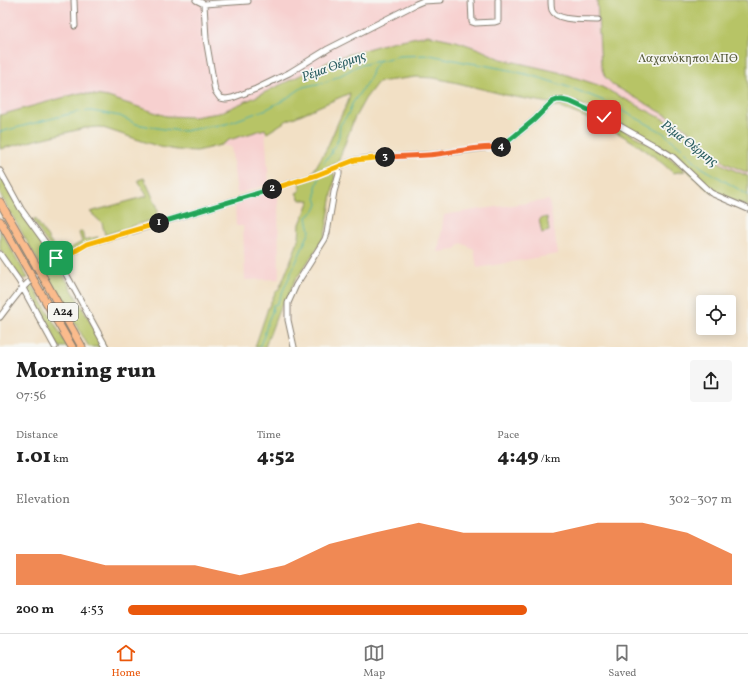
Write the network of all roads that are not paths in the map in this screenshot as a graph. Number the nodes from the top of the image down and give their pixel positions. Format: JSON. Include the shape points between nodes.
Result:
{"nodes":[{"id":1,"x":74,"y":0,"type":"edge"},
{"id":2,"x":196,"y":0,"type":"edge"},
{"id":3,"x":433,"y":0,"type":"edge"},
{"id":4,"x":441,"y":0,"type":"edge"},
{"id":5,"x":471,"y":0,"type":"edge"},
{"id":6,"x":498,"y":0,"type":"edge"},
{"id":7,"x":551,"y":0,"type":"edge"},
{"id":8,"x":248,"y":2,"type":"dead end"},
{"id":9,"x":204,"y":4,"type":"junction"},
{"id":10,"x":598,"y":20,"type":"dead end"},
{"id":11,"x":75,"y":26,"type":"dead end"},
{"id":12,"x":336,"y":168,"type":"junction"},
{"id":13,"x":0,"y":171,"type":"edge"},
{"id":14,"x":0,"y":202,"type":"edge"},
{"id":15,"x":748,"y":209,"type":"edge"},
{"id":16,"x":0,"y":221,"type":"edge"},
{"id":17,"x":0,"y":254,"type":"edge"},
{"id":18,"x":58,"y":264,"type":"junction"},
{"id":19,"x":23,"y":288,"type":"junction"},
{"id":20,"x":26,"y":294,"type":"junction"},
{"id":21,"x":17,"y":296,"type":"junction"},
{"id":22,"x":0,"y":317,"type":"edge"},
{"id":23,"x":55,"y":347,"type":"edge"},
{"id":24,"x":72,"y":347,"type":"edge"},
{"id":25,"x":82,"y":347,"type":"edge"},
{"id":26,"x":106,"y":347,"type":"edge"},
{"id":27,"x":294,"y":347,"type":"edge"}],
"edges":[{"from":1,"to":11,"type":"street"},
{"from":2,"to":9,"type":"street"},
{"from":3,"to":4,"type":"street"},
{"from":3,"to":9,"type":"street","via":[[416,4],[256,89],[226,99],[220,98],[215,91],[206,39]]},
{"from":5,"to":6,"type":"street","via":[[472,22],[475,23],[498,21]]},
{"from":7,"to":10,"type":"street","via":[[551,9],[561,17]]},
{"from":8,"to":9,"type":"street"},
{"from":12,"to":15,"type":"street","via":[[355,160],[370,158],[500,148],[552,102],[562,100],[576,104],[628,130],[673,157],[711,193]]},
{"from":12,"to":18,"type":"street","via":[[87,244]]},
{"from":12,"to":27,"type":"street","via":[[339,174],[327,233],[288,303],[288,320]]},
{"from":13,"to":18,"type":"street","via":[[21,209]]},
{"from":14,"to":25,"type":"highway","number":"Α24","bridge":true},
{"from":16,"to":24,"type":"highway","number":"Α24","bridge":true},
{"from":17,"to":19,"type":"street"},
{"from":18,"to":19,"type":"street","via":[[37,274]]},
{"from":18,"to":26,"type":"street","via":[[65,272]]},
{"from":19,"to":20,"type":"street"},
{"from":19,"to":21,"type":"street"},
{"from":20,"to":21,"type":"street"},
{"from":20,"to":23,"type":"street"},
{"from":21,"to":22,"type":"street"}]}
